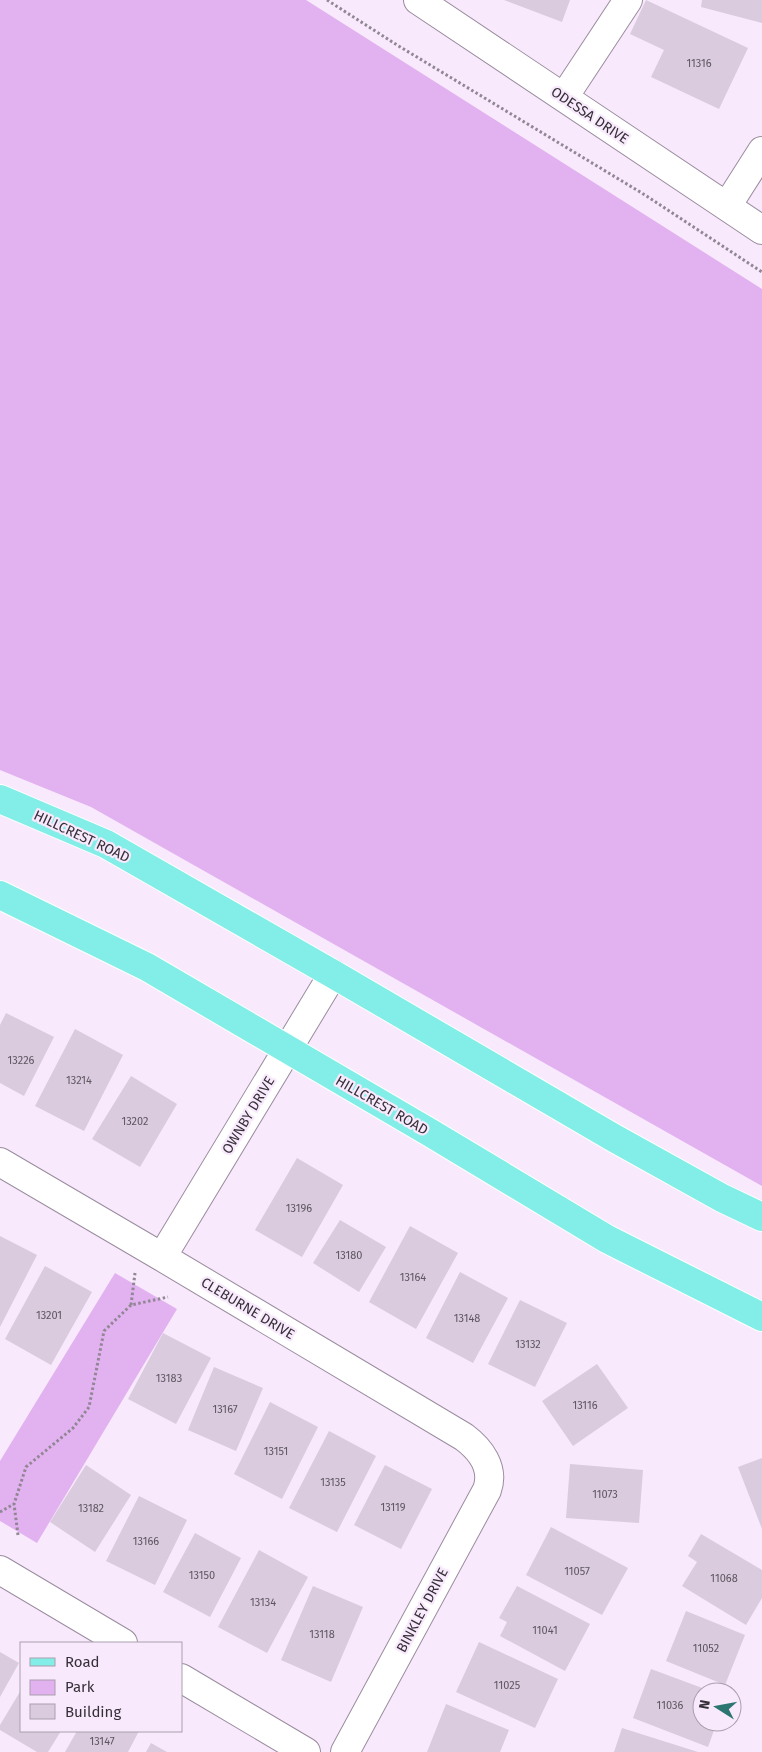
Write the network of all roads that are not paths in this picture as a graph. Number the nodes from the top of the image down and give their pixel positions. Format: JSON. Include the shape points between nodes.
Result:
{"nodes":[{"id":1,"x":418,"y":0,"type":"edge"},
{"id":2,"x":628,"y":0,"type":"edge"},
{"id":3,"x":564,"y":97,"type":"junction"},
{"id":4,"x":762,"y":151,"type":"edge"},
{"id":5,"x":727,"y":206,"type":"junction"},
{"id":6,"x":762,"y":230,"type":"edge"},
{"id":7,"x":0,"y":799,"type":"edge"},
{"id":8,"x":0,"y":895,"type":"edge"},
{"id":9,"x":333,"y":974,"type":"junction"},
{"id":10,"x":287,"y":1049,"type":"junction"},
{"id":11,"x":0,"y":1162,"type":"edge"},
{"id":12,"x":762,"y":1217,"type":"edge"},
{"id":13,"x":162,"y":1257,"type":"junction"},
{"id":14,"x":762,"y":1317,"type":"edge"},
{"id":15,"x":487,"y":1465,"type":"joint"},
{"id":16,"x":0,"y":1570,"type":"edge"},
{"id":17,"x":121,"y":1642,"type":"edge"},
{"id":18,"x":182,"y":1679,"type":"edge"},
{"id":19,"x":306,"y":1752,"type":"edge"},
{"id":20,"x":346,"y":1752,"type":"edge"}],
"edges":[{"from":1,"to":3,"type":"street","name":"ODESSA DRIVE"},
{"from":2,"to":3,"type":"street"},
{"from":3,"to":5,"type":"street","name":"ODESSA DRIVE"},
{"from":4,"to":5,"type":"street"},
{"from":5,"to":6,"type":"street","name":"ODESSA DRIVE"},
{"from":7,"to":9,"type":"main road","name":"HILLCREST ROAD","via":[[106,844]]},
{"from":8,"to":10,"type":"main road","name":"HILLCREST ROAD","via":[[147,967]]},
{"from":9,"to":10,"type":"street","name":"OWNBY DRIVE"},
{"from":9,"to":12,"type":"main road","name":"HILLCREST ROAD","via":[[614,1138]]},
{"from":10,"to":13,"type":"street","name":"OWNBY DRIVE"},
{"from":10,"to":14,"type":"main road","name":"HILLCREST ROAD","via":[[607,1239]]},
{"from":11,"to":13,"type":"street","name":"CLEBURNE DRIVE"},
{"from":13,"to":15,"type":"street","name":"CLEBURNE DRIVE","via":[[464,1437],[482,1453]]},
{"from":15,"to":20,"type":"street","name":"BINKLEY DRIVE","via":[[487,1490]]},
{"from":16,"to":17,"type":"street"},
{"from":18,"to":19,"type":"street"}]}
